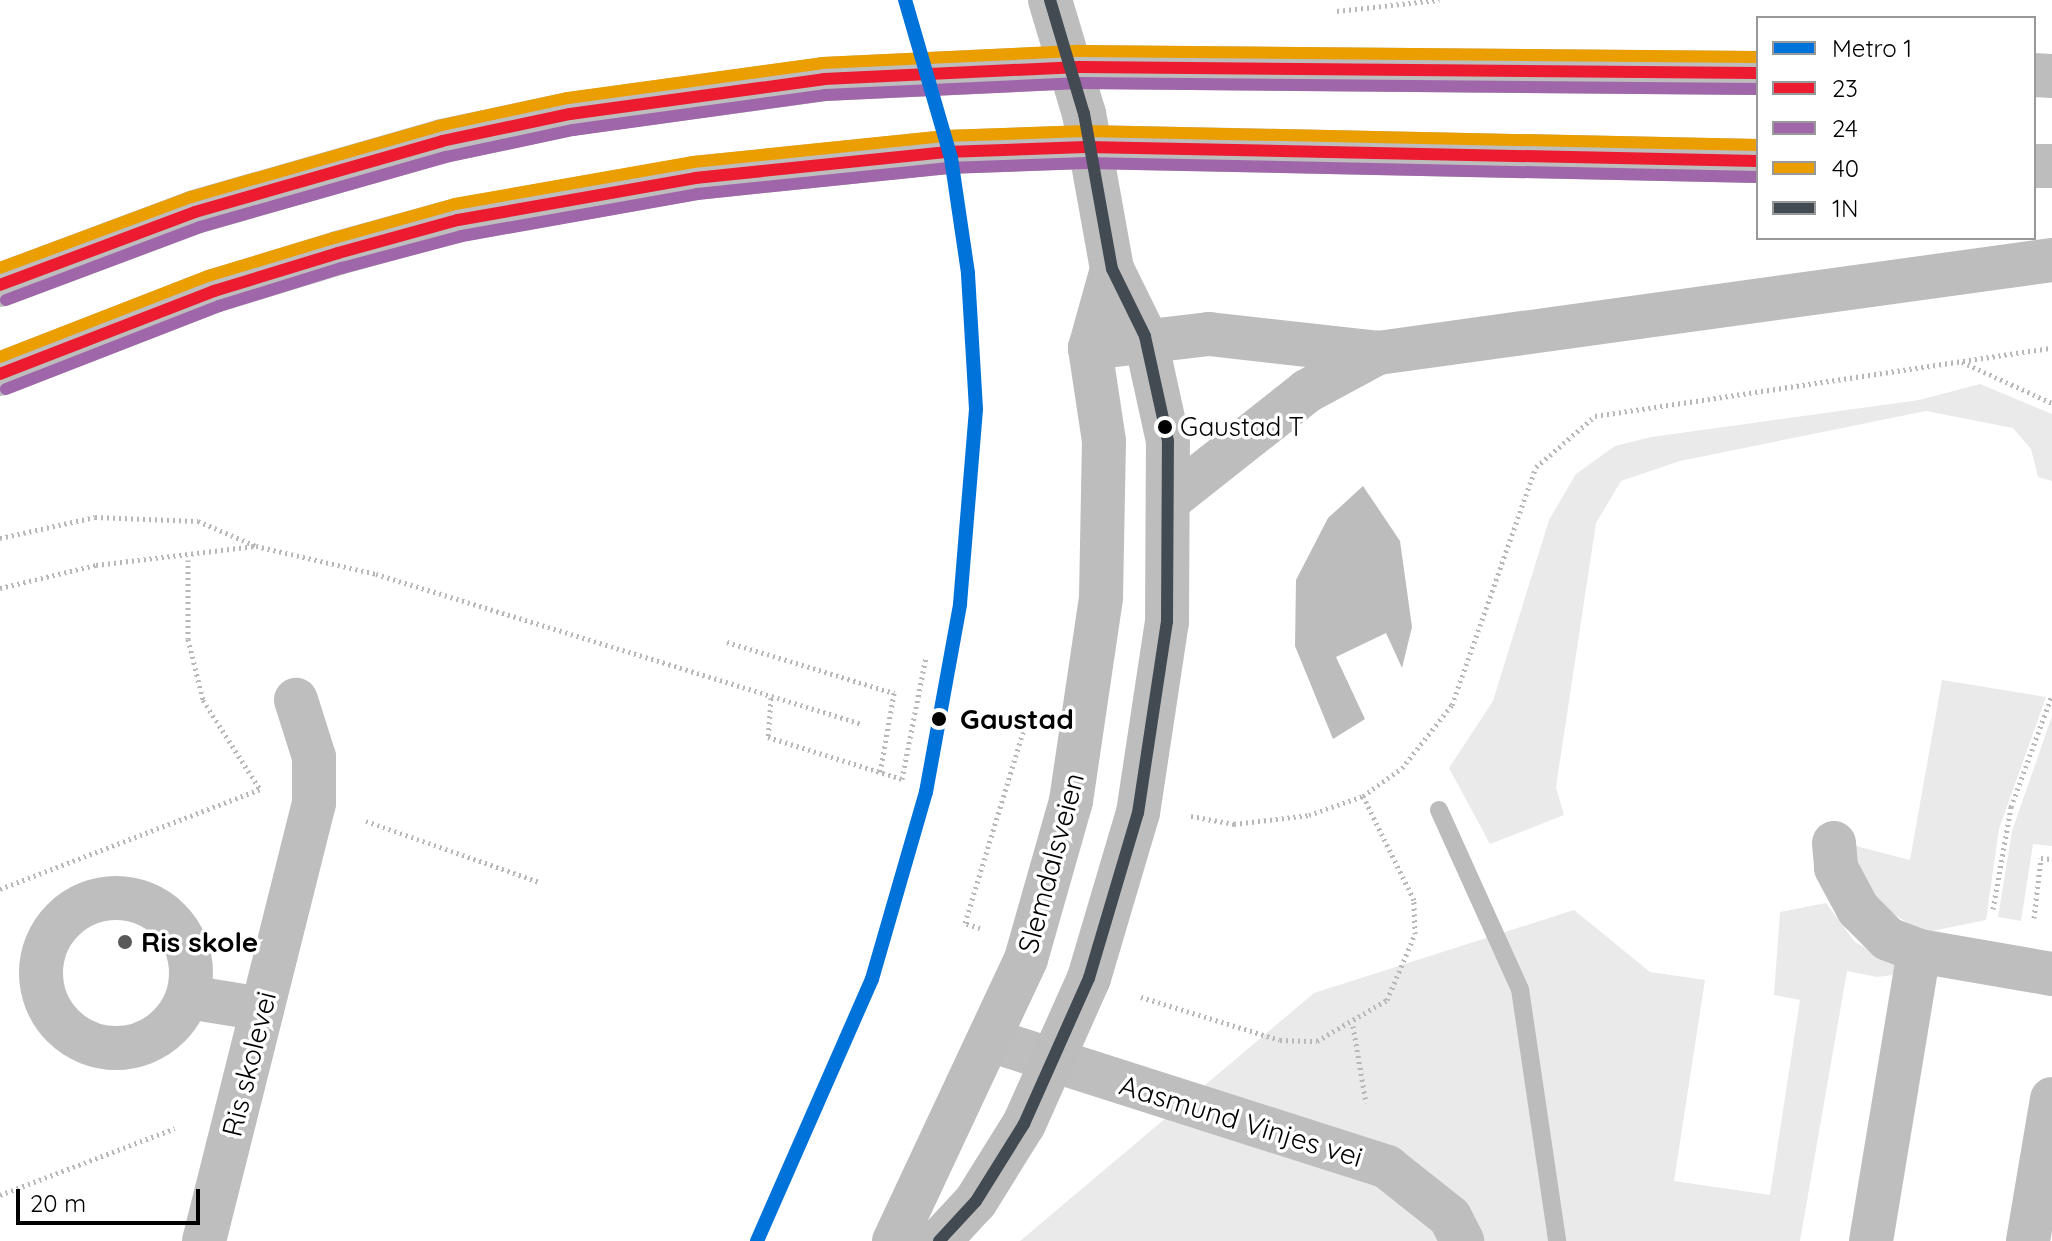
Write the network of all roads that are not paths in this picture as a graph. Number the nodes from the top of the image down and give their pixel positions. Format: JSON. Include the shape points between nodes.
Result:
{"nodes":[{"id":1,"x":1050,"y":0,"type":"edge"},
{"id":2,"x":1756,"y":73,"type":"edge"},
{"id":3,"x":1756,"y":161,"type":"edge"},
{"id":4,"x":1107,"y":249,"type":"junction"},
{"id":5,"x":2052,"y":260,"type":"edge"},
{"id":6,"x":0,"y":285,"type":"edge"},
{"id":7,"x":1145,"y":336,"type":"junction"},
{"id":8,"x":1090,"y":348,"type":"junction"},
{"id":9,"x":1378,"y":353,"type":"junction"},
{"id":10,"x":0,"y":374,"type":"edge"},
{"id":11,"x":1173,"y":497,"type":"junction"},
{"id":12,"x":296,"y":700,"type":"dead end"},
{"id":13,"x":1834,"y":843,"type":"dead end"},
{"id":14,"x":1919,"y":951,"type":"junction"},
{"id":15,"x":2040,"y":972,"type":"edge"},
{"id":16,"x":188,"y":997,"type":"dead end"},
{"id":17,"x":262,"y":1009,"type":"junction"},
{"id":18,"x":993,"y":1041,"type":"junction"},
{"id":19,"x":1056,"y":1063,"type":"junction"},
{"id":20,"x":2052,"y":1099,"type":"edge"},
{"id":21,"x":204,"y":1241,"type":"edge"},
{"id":22,"x":894,"y":1241,"type":"edge"},
{"id":23,"x":939,"y":1241,"type":"edge"},
{"id":24,"x":1462,"y":1241,"type":"edge"},
{"id":25,"x":1871,"y":1241,"type":"edge"},
{"id":26,"x":2028,"y":1241,"type":"edge"}],
"edges":[{"from":1,"to":4,"type":"main road","name":"Slemdalsveien","via":[[1084,114]]},
{"from":2,"to":6,"type":"main road","via":[[1080,67],[808,80],[442,141],[195,212]]},
{"from":3,"to":10,"type":"main road","via":[[1086,147],[946,152],[709,176],[458,220],[214,291]]},
{"from":4,"to":7,"type":"main road","name":"Slemdalsveien"},
{"from":4,"to":8,"type":"main road","name":"Slemdalsveien"},
{"from":5,"to":9,"type":"main road"},
{"from":7,"to":8,"type":"main road"},
{"from":7,"to":9,"type":"main road","via":[[1209,334]]},
{"from":7,"to":11,"type":"main road","name":"Slemdalsveien"},
{"from":8,"to":18,"type":"main road","name":"Slemdalsveien","via":[[1104,441],[1101,597],[1086,717],[1052,882]]},
{"from":9,"to":11,"type":"main road","via":[[1307,391]]},
{"from":11,"to":19,"type":"main road","name":"Slemdalsveien","via":[[1167,622],[1138,813]]},
{"from":12,"to":17,"type":"street","name":"Ris skolevei","via":[[314,757],[314,803]]},
{"from":13,"to":14,"type":"street","via":[[1836,868],[1858,909],[1888,939]]},
{"from":14,"to":15,"type":"street"},
{"from":14,"to":25,"type":"street"},
{"from":16,"to":17,"type":"street"},
{"from":17,"to":21,"type":"street","name":"Ris skolevei"},
{"from":18,"to":19,"type":"street","name":"Aasmund Vinjes vei"},
{"from":18,"to":22,"type":"main road","name":"Slemdalsveien"},
{"from":19,"to":23,"type":"main road","name":"Slemdalsveien","via":[[976,1201]]},
{"from":19,"to":24,"type":"street","name":"Aasmund Vinjes vei","via":[[1387,1167],[1450,1217]]},
{"from":20,"to":26,"type":"street"}]}
